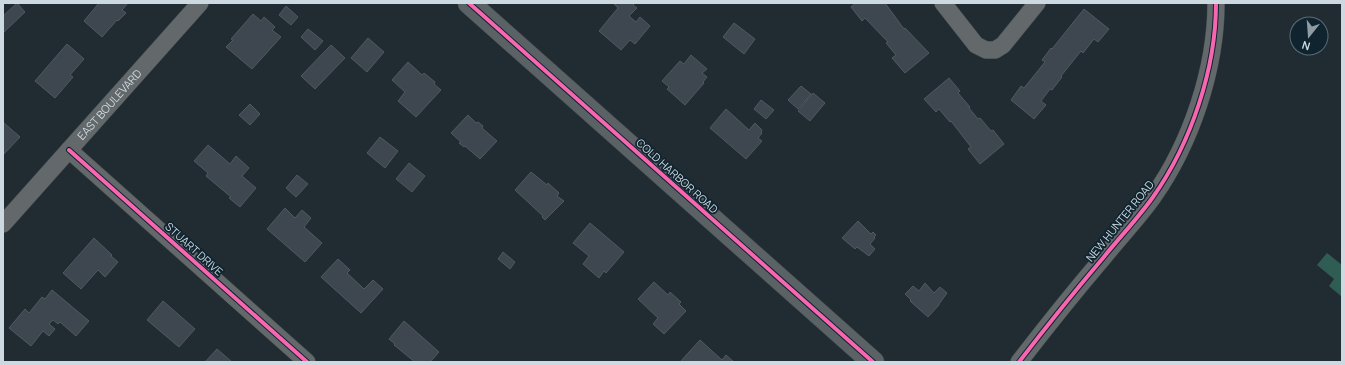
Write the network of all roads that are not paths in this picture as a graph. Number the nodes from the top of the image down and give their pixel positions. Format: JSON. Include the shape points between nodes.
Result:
{"nodes":[{"id":1,"x":200,"y":3,"type":"edge"},
{"id":2,"x":469,"y":3,"type":"edge"},
{"id":3,"x":943,"y":3,"type":"edge"},
{"id":4,"x":1037,"y":3,"type":"edge"},
{"id":5,"x":1216,"y":3,"type":"edge"},
{"id":6,"x":69,"y":150,"type":"junction"},
{"id":7,"x":3,"y":224,"type":"edge"},
{"id":8,"x":307,"y":362,"type":"edge"},
{"id":9,"x":873,"y":362,"type":"edge"},
{"id":10,"x":1019,"y":362,"type":"edge"}],
"edges":[{"from":1,"to":6,"type":"street","name":"EAST BOULEVARD"},
{"from":2,"to":9,"type":"main road","name":"COLD HARBOR ROAD"},
{"from":3,"to":4,"type":"street","via":[[976,45],[986,50],[995,50],[1003,45]]},
{"from":5,"to":10,"type":"street","name":"NEW HUNTER ROAD","via":[[1212,52],[1203,90],[1190,128],[1173,164],[1153,198]]},
{"from":6,"to":7,"type":"street","name":"EAST BOULEVARD"},
{"from":6,"to":8,"type":"street","name":"STUART DRIVE"}]}
